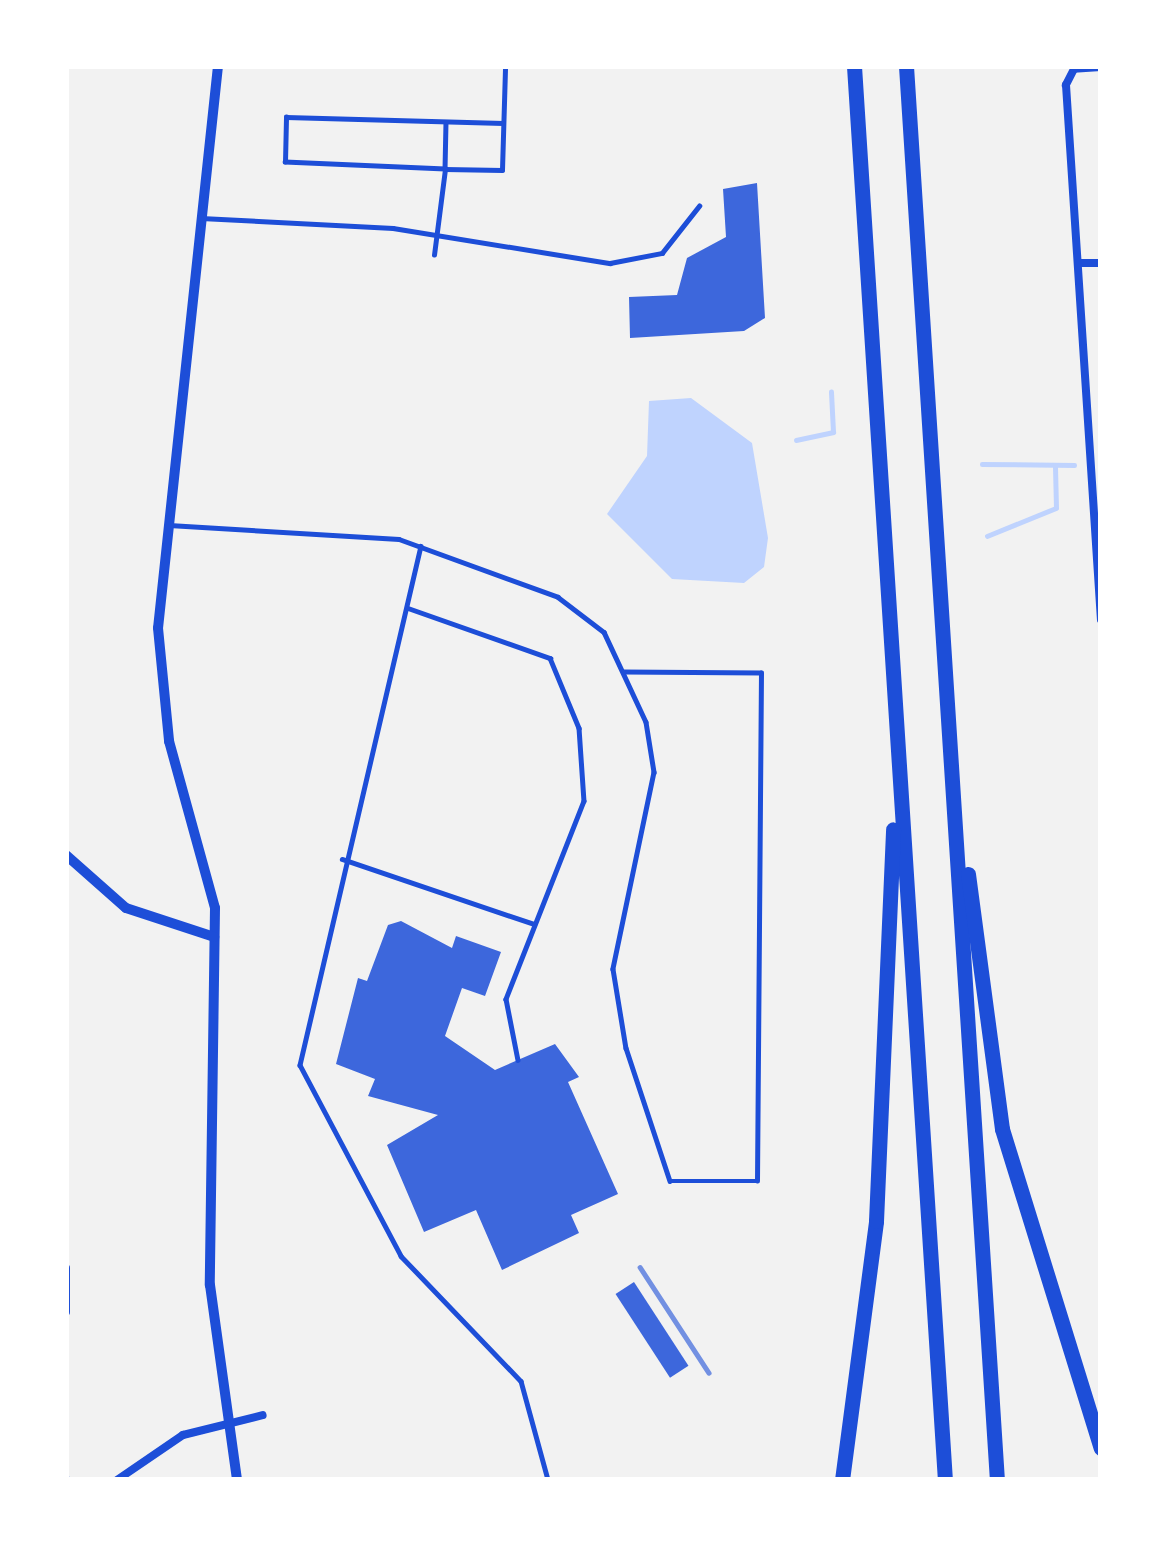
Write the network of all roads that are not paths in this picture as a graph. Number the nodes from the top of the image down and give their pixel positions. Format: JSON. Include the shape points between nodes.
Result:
{"nodes":[{"id":1,"x":218,"y":66,"type":"edge"},
{"id":2,"x":506,"y":66,"type":"edge"},
{"id":3,"x":854,"y":66,"type":"edge"},
{"id":4,"x":906,"y":66,"type":"edge"},
{"id":5,"x":1074,"y":68,"type":"edge"},
{"id":6,"x":1101,"y":68,"type":"edge"},
{"id":7,"x":446,"y":122,"type":"junction"},
{"id":8,"x":503,"y":123,"type":"junction"},
{"id":9,"x":445,"y":169,"type":"junction"},
{"id":10,"x":699,"y":206,"type":"dead end"},
{"id":11,"x":201,"y":218,"type":"junction"},
{"id":12,"x":437,"y":236,"type":"junction"},
{"id":13,"x":434,"y":255,"type":"dead end"},
{"id":14,"x":1101,"y":262,"type":"edge"},
{"id":15,"x":1078,"y":263,"type":"junction"},
{"id":16,"x":1096,"y":458,"type":"edge"},
{"id":17,"x":168,"y":525,"type":"junction"},
{"id":18,"x":421,"y":546,"type":"junction"},
{"id":19,"x":408,"y":608,"type":"junction"},
{"id":20,"x":1101,"y":620,"type":"edge"},
{"id":21,"x":625,"y":672,"type":"junction"},
{"id":22,"x":898,"y":796,"type":"junction"},
{"id":23,"x":957,"y":806,"type":"junction"},
{"id":24,"x":66,"y":855,"type":"edge"},
{"id":25,"x":342,"y":859,"type":"junction"},
{"id":26,"x":534,"y":924,"type":"junction"},
{"id":27,"x":214,"y":937,"type":"junction"},
{"id":28,"x":518,"y":1060,"type":"dead end"},
{"id":29,"x":66,"y":1268,"type":"edge"},
{"id":30,"x":66,"y":1312,"type":"edge"},
{"id":31,"x":263,"y":1415,"type":"dead end"},
{"id":32,"x":232,"y":1423,"type":"junction"},
{"id":33,"x":1101,"y":1448,"type":"edge"},
{"id":34,"x":117,"y":1480,"type":"edge"},
{"id":35,"x":237,"y":1480,"type":"edge"},
{"id":36,"x":548,"y":1480,"type":"edge"},
{"id":37,"x":842,"y":1480,"type":"edge"},
{"id":38,"x":944,"y":1480,"type":"edge"},
{"id":39,"x":997,"y":1480,"type":"edge"}],
"edges":[{"from":1,"to":11,"type":"street"},
{"from":2,"to":8,"type":"lane"},
{"from":3,"to":22,"type":"highway"},
{"from":4,"to":23,"type":"highway"},
{"from":5,"to":6,"type":"street"},
{"from":5,"to":15,"type":"street","via":[[1066,85]]},
{"from":7,"to":8,"type":"lane"},
{"from":7,"to":9,"type":"lane"},
{"from":7,"to":9,"type":"lane","via":[[286,117],[285,162]]},
{"from":8,"to":9,"type":"lane","via":[[502,170]]},
{"from":9,"to":12,"type":"lane"},
{"from":10,"to":12,"type":"lane","via":[[689,232],[640,261],[539,258]]},
{"from":11,"to":12,"type":"lane"},
{"from":11,"to":17,"type":"street"},
{"from":12,"to":13,"type":"lane"},
{"from":14,"to":15,"type":"street"},
{"from":15,"to":16,"type":"street"},
{"from":16,"to":20,"type":"street"},
{"from":17,"to":18,"type":"lane","via":[[332,527]]},
{"from":17,"to":27,"type":"street","via":[[161,688],[210,875]]},
{"from":18,"to":19,"type":"lane"},
{"from":18,"to":21,"type":"lane","via":[[573,605]]},
{"from":19,"to":25,"type":"lane"},
{"from":19,"to":26,"type":"lane","via":[[550,658],[579,728],[584,801]]},
{"from":21,"to":21,"type":"lane","via":[[655,772],[619,932],[616,1011],[670,1180],[757,1181],[761,673]]},
{"from":22,"to":37,"type":"highway","via":[[876,1221]]},
{"from":22,"to":38,"type":"highway"},
{"from":23,"to":33,"type":"highway","via":[[1000,1117]]},
{"from":23,"to":39,"type":"highway"},
{"from":24,"to":27,"type":"street","via":[[126,908]]},
{"from":25,"to":26,"type":"lane"},
{"from":25,"to":36,"type":"lane","via":[[300,1043],[308,1092],[401,1256],[521,1381]]},
{"from":26,"to":28,"type":"lane","via":[[506,998]]},
{"from":27,"to":32,"type":"street","via":[[210,1285]]},
{"from":29,"to":30,"type":"street"},
{"from":31,"to":32,"type":"street"},
{"from":32,"to":34,"type":"street","via":[[163,1444]]},
{"from":32,"to":35,"type":"street"}]}
